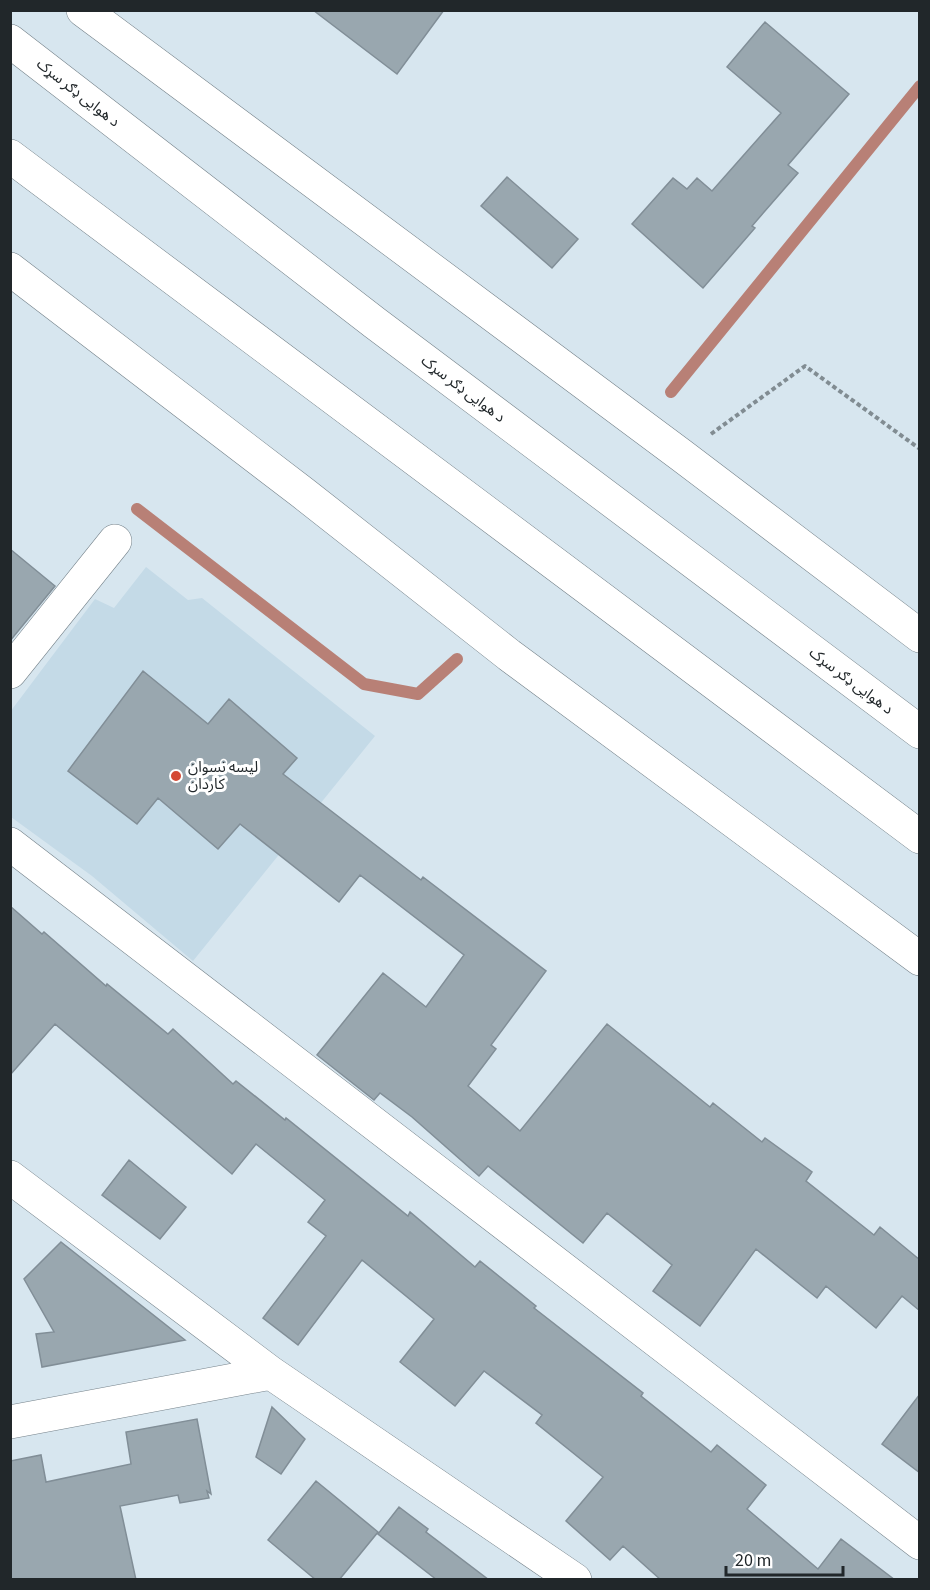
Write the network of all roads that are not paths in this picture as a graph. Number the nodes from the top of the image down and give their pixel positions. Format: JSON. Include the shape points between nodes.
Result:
{"nodes":[{"id":1,"x":83,"y":10,"type":"edge"},
{"id":2,"x":10,"y":40,"type":"edge"},
{"id":3,"x":10,"y":156,"type":"edge"},
{"id":4,"x":10,"y":269,"type":"edge"},
{"id":5,"x":115,"y":541,"type":"dead end"},
{"id":6,"x":920,"y":636,"type":"edge"},
{"id":7,"x":10,"y":672,"type":"edge"},
{"id":8,"x":920,"y":732,"type":"edge"},
{"id":9,"x":920,"y":837,"type":"edge"},
{"id":10,"x":10,"y":844,"type":"edge"},
{"id":11,"x":920,"y":959,"type":"edge"},
{"id":12,"x":10,"y":1178,"type":"edge"},
{"id":13,"x":271,"y":1373,"type":"junction"},
{"id":14,"x":10,"y":1422,"type":"edge"},
{"id":15,"x":920,"y":1543,"type":"edge"},
{"id":16,"x":575,"y":1580,"type":"edge"}],
"edges":[{"from":1,"to":6,"type":"street"},
{"from":2,"to":8,"type":"street","name":"د هوایی ډګر سړک","via":[[375,323]]},
{"from":3,"to":9,"type":"street"},
{"from":4,"to":11,"type":"street","via":[[509,655]]},
{"from":5,"to":7,"type":"street"},
{"from":10,"to":15,"type":"street"},
{"from":12,"to":13,"type":"street"},
{"from":13,"to":14,"type":"street"},
{"from":13,"to":16,"type":"street"}]}
